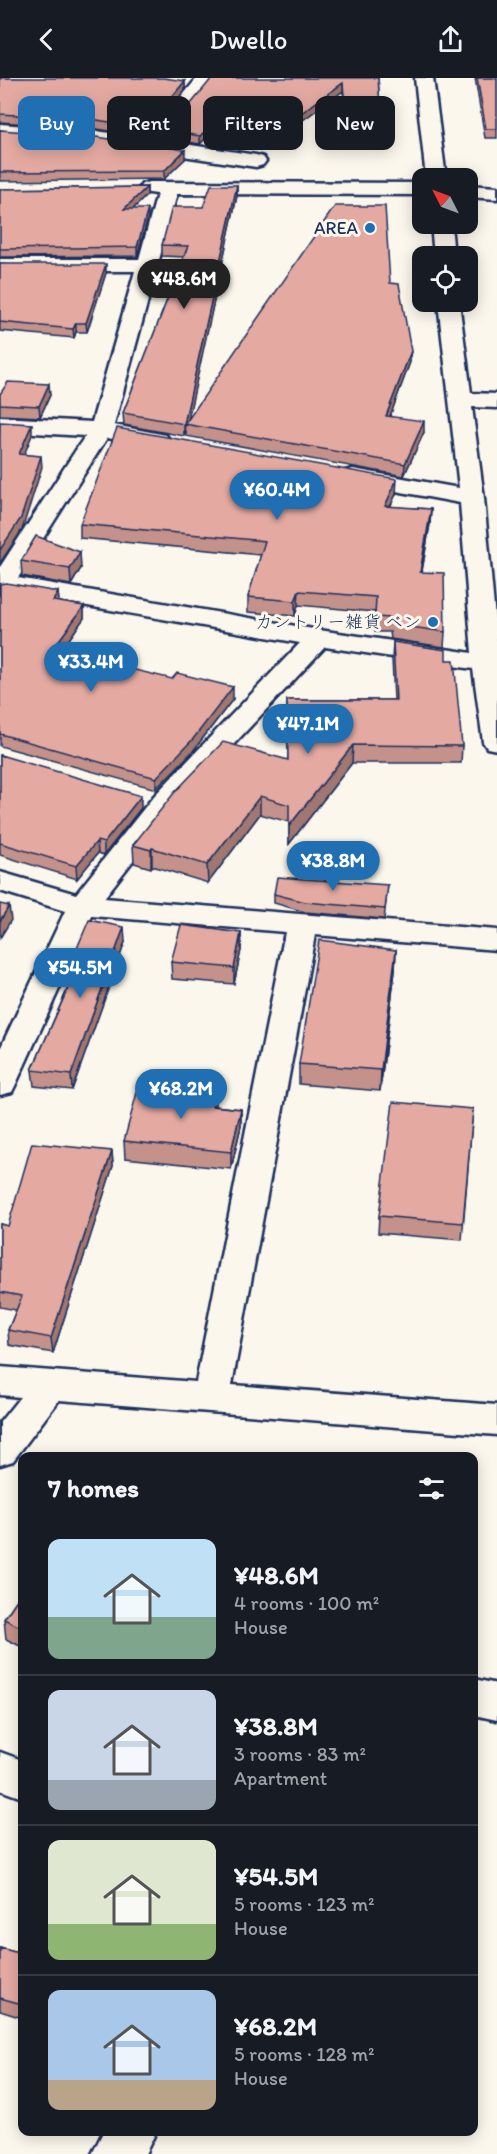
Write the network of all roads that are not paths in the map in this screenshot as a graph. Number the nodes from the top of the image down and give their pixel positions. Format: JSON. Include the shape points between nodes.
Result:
{"nodes":[{"id":1,"x":424,"y":78,"type":"edge"},
{"id":2,"x":180,"y":81,"type":"edge"},
{"id":3,"x":204,"y":81,"type":"edge"},
{"id":4,"x":191,"y":97,"type":"edge"},
{"id":5,"x":0,"y":130,"type":"edge"},
{"id":6,"x":107,"y":138,"type":"edge"},
{"id":7,"x":186,"y":150,"type":"edge"},
{"id":8,"x":214,"y":154,"type":"junction"},
{"id":9,"x":256,"y":161,"type":"dead end"},
{"id":10,"x":435,"y":168,"type":"edge"},
{"id":11,"x":135,"y":188,"type":"edge"},
{"id":12,"x":169,"y":188,"type":"junction"},
{"id":13,"x":209,"y":188,"type":"junction"},
{"id":14,"x":412,"y":189,"type":"edge"},
{"id":15,"x":478,"y":192,"type":"edge"},
{"id":16,"x":497,"y":193,"type":"edge"},
{"id":17,"x":0,"y":265,"type":"edge"},
{"id":18,"x":148,"y":265,"type":"junction"},
{"id":19,"x":449,"y":312,"type":"edge"},
{"id":20,"x":459,"y":400,"type":"junction"},
{"id":21,"x":497,"y":401,"type":"edge"},
{"id":22,"x":0,"y":424,"type":"edge"},
{"id":23,"x":101,"y":430,"type":"junction"},
{"id":24,"x":183,"y":445,"type":"edge"},
{"id":25,"x":335,"y":473,"type":"edge"},
{"id":26,"x":472,"y":498,"type":"junction"},
{"id":27,"x":1,"y":584,"type":"edge"},
{"id":28,"x":319,"y":638,"type":"junction"},
{"id":29,"x":492,"y":665,"type":"edge"},
{"id":30,"x":497,"y":742,"type":"edge"},
{"id":31,"x":0,"y":881,"type":"edge"},
{"id":32,"x":82,"y":906,"type":"junction"},
{"id":33,"x":302,"y":923,"type":"junction"},
{"id":34,"x":497,"y":940,"type":"edge"},
{"id":35,"x":2,"y":1075,"type":"edge"},
{"id":36,"x":0,"y":1380,"type":"edge"},
{"id":37,"x":50,"y":1384,"type":"junction"},
{"id":38,"x":211,"y":1398,"type":"junction"},
{"id":39,"x":497,"y":1420,"type":"edge"},
{"id":40,"x":0,"y":1450,"type":"edge"},
{"id":41,"x":478,"y":1697,"type":"edge"},
{"id":42,"x":497,"y":1702,"type":"edge"},
{"id":43,"x":0,"y":1771,"type":"edge"},
{"id":44,"x":18,"y":1778,"type":"edge"},
{"id":45,"x":129,"y":2136,"type":"edge"},
{"id":46,"x":116,"y":2154,"type":"edge"}],
"edges":[{"from":1,"to":10,"type":"street"},
{"from":2,"to":3,"type":"street"},
{"from":3,"to":4,"type":"street"},
{"from":5,"to":6,"type":"street"},
{"from":7,"to":8,"type":"street"},
{"from":8,"to":9,"type":"street"},
{"from":8,"to":13,"type":"street"},
{"from":11,"to":12,"type":"street"},
{"from":12,"to":13,"type":"street"},
{"from":12,"to":18,"type":"street"},
{"from":13,"to":14,"type":"street"},
{"from":15,"to":16,"type":"street"},
{"from":17,"to":18,"type":"street"},
{"from":18,"to":23,"type":"street"},
{"from":19,"to":20,"type":"street"},
{"from":20,"to":21,"type":"street"},
{"from":20,"to":26,"type":"street"},
{"from":22,"to":23,"type":"street"},
{"from":23,"to":24,"type":"street"},
{"from":23,"to":27,"type":"street"},
{"from":25,"to":26,"type":"street"},
{"from":26,"to":29,"type":"street"},
{"from":27,"to":28,"type":"street"},
{"from":28,"to":29,"type":"street"},
{"from":28,"to":32,"type":"street","via":[[152,800]]},
{"from":29,"to":30,"type":"street"},
{"from":31,"to":32,"type":"street"},
{"from":32,"to":33,"type":"street"},
{"from":32,"to":35,"type":"street"},
{"from":33,"to":34,"type":"street"},
{"from":33,"to":38,"type":"street"},
{"from":36,"to":37,"type":"street"},
{"from":37,"to":38,"type":"street"},
{"from":37,"to":40,"type":"street"},
{"from":38,"to":39,"type":"street"},
{"from":41,"to":42,"type":"street"},
{"from":43,"to":44,"type":"street"},
{"from":45,"to":46,"type":"street"}]}
